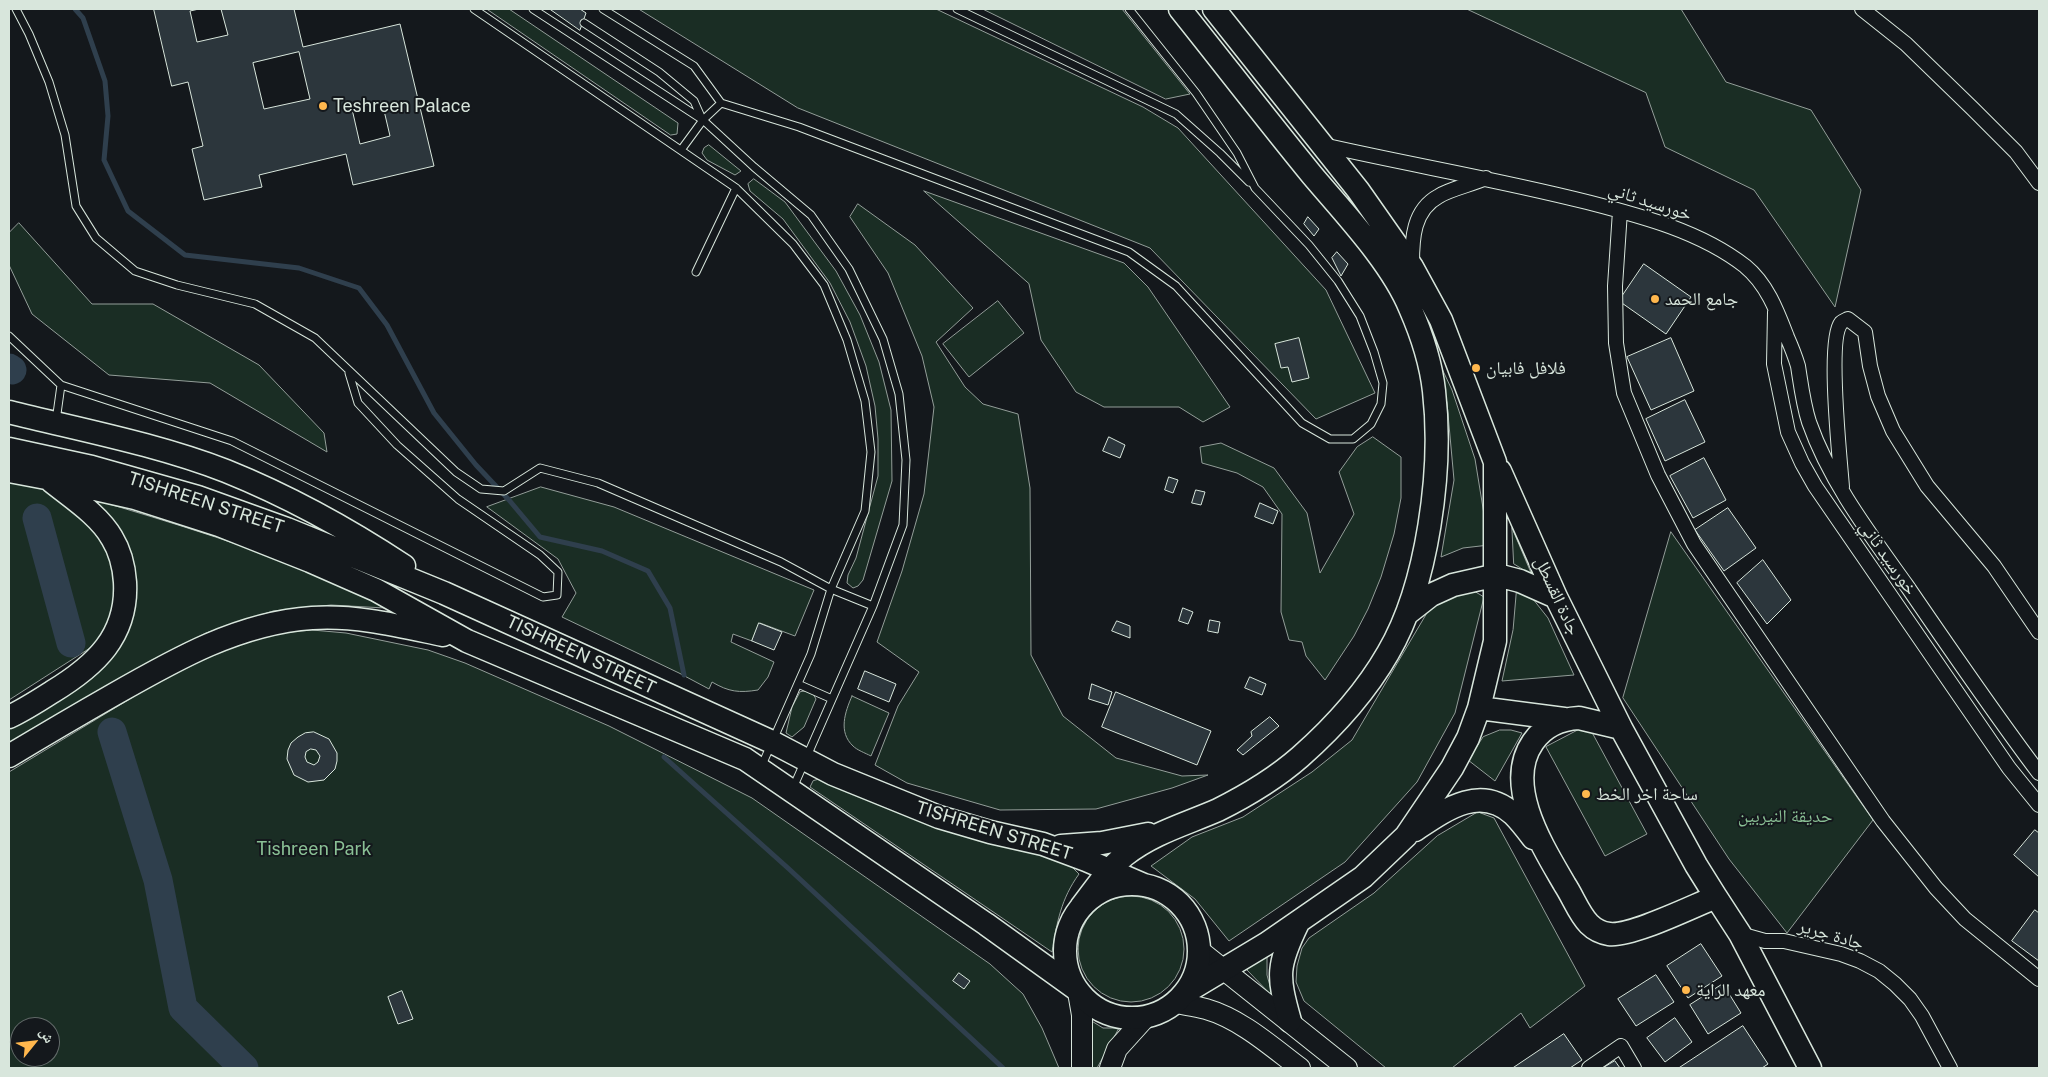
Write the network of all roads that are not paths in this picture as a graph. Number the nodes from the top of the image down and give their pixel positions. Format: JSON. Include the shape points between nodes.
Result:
{"nodes":[{"id":1,"x":16,"y":9,"type":"edge"},
{"id":2,"x":474,"y":9,"type":"edge"},
{"id":3,"x":533,"y":9,"type":"edge"},
{"id":4,"x":603,"y":9,"type":"edge"},
{"id":5,"x":956,"y":9,"type":"edge"},
{"id":6,"x":1129,"y":9,"type":"edge"},
{"id":7,"x":1180,"y":9,"type":"edge"},
{"id":8,"x":1214,"y":9,"type":"edge"},
{"id":9,"x":1862,"y":9,"type":"edge"},
{"id":10,"x":584,"y":23,"type":"dead end"},
{"id":11,"x":721,"y":103,"type":"junction"},
{"id":12,"x":703,"y":120,"type":"junction"},
{"id":13,"x":1323,"y":145,"type":"junction"},
{"id":14,"x":681,"y":150,"type":"junction"},
{"id":15,"x":1487,"y":178,"type":"junction"},
{"id":16,"x":2039,"y":183,"type":"edge"},
{"id":17,"x":736,"y":188,"type":"junction"},
{"id":18,"x":1255,"y":188,"type":"junction"},
{"id":19,"x":1620,"y":211,"type":"junction"},
{"id":20,"x":1412,"y":267,"type":"junction"},
{"id":21,"x":696,"y":272,"type":"dead end"},
{"id":22,"x":1775,"y":306,"type":"junction"},
{"id":23,"x":9,"y":336,"type":"edge"},
{"id":24,"x":348,"y":370,"type":"junction"},
{"id":25,"x":61,"y":385,"type":"junction"},
{"id":26,"x":9,"y":412,"type":"edge"},
{"id":27,"x":56,"y":423,"type":"junction"},
{"id":28,"x":9,"y":449,"type":"edge"},
{"id":29,"x":1495,"y":462,"type":"junction"},
{"id":30,"x":9,"y":471,"type":"edge"},
{"id":31,"x":46,"y":478,"type":"junction"},
{"id":32,"x":1843,"y":493,"type":"junction"},
{"id":33,"x":1497,"y":575,"type":"junction"},
{"id":34,"x":831,"y":589,"type":"junction"},
{"id":35,"x":444,"y":593,"type":"junction"},
{"id":36,"x":1556,"y":596,"type":"junction"},
{"id":37,"x":872,"y":606,"type":"junction"},
{"id":38,"x":1408,"y":613,"type":"junction"},
{"id":39,"x":2039,"y":632,"type":"edge"},
{"id":40,"x":467,"y":641,"type":"junction"},
{"id":41,"x":798,"y":684,"type":"junction"},
{"id":42,"x":832,"y":699,"type":"junction"},
{"id":43,"x":1479,"y":708,"type":"junction"},
{"id":44,"x":9,"y":717,"type":"edge"},
{"id":45,"x":1564,"y":719,"type":"junction"},
{"id":46,"x":1621,"y":728,"type":"junction"},
{"id":47,"x":772,"y":742,"type":"junction"},
{"id":48,"x":9,"y":756,"type":"edge"},
{"id":49,"x":806,"y":758,"type":"junction"},
{"id":50,"x":760,"y":769,"type":"junction"},
{"id":51,"x":2039,"y":773,"type":"edge"},
{"id":52,"x":792,"y":791,"type":"junction"},
{"id":53,"x":2039,"y":804,"type":"edge"},
{"id":54,"x":1173,"y":827,"type":"junction"},
{"id":55,"x":1406,"y":836,"type":"junction"},
{"id":56,"x":1043,"y":844,"type":"junction"},
{"id":57,"x":1547,"y":853,"type":"junction"},
{"id":58,"x":1109,"y":870,"type":"junction"},
{"id":59,"x":1144,"y":885,"type":"junction"},
{"id":60,"x":1716,"y":897,"type":"junction"},
{"id":61,"x":1080,"y":907,"type":"junction"},
{"id":62,"x":1298,"y":922,"type":"junction"},
{"id":63,"x":1740,"y":934,"type":"junction"},
{"id":64,"x":1199,"y":950,"type":"junction"},
{"id":65,"x":1224,"y":970,"type":"junction"},
{"id":66,"x":2039,"y":979,"type":"edge"},
{"id":67,"x":1077,"y":990,"type":"junction"},
{"id":68,"x":1181,"y":997,"type":"junction"},
{"id":69,"x":1145,"y":1018,"type":"junction"},
{"id":70,"x":1290,"y":1021,"type":"junction"},
{"id":71,"x":1082,"y":1068,"type":"edge"},
{"id":72,"x":1110,"y":1068,"type":"edge"},
{"id":73,"x":1300,"y":1068,"type":"edge"},
{"id":74,"x":1348,"y":1068,"type":"edge"},
{"id":75,"x":1589,"y":1068,"type":"edge"},
{"id":76,"x":1634,"y":1068,"type":"edge"},
{"id":77,"x":1810,"y":1068,"type":"edge"},
{"id":78,"x":1950,"y":1068,"type":"edge"}],
"edges":[{"from":1,"to":24,"type":"lane","via":[[39,58],[65,135],[76,206],[96,238],[135,271],[255,304],[315,338]]},
{"from":2,"to":14,"type":"lane"},
{"from":3,"to":12,"type":"lane"},
{"from":4,"to":11,"type":"lane","via":[[694,66]]},
{"from":5,"to":18,"type":"lane","via":[[1176,114]]},
{"from":6,"to":18,"type":"lane","via":[[1201,100],[1237,153]]},
{"from":7,"to":38,"type":"main road","via":[[1350,218],[1388,269],[1410,307],[1434,389],[1437,432],[1429,534]]},
{"from":8,"to":13,"type":"main road","name":"جادة القسطل"},
{"from":9,"to":16,"type":"street","via":[[1906,44],[1973,109],[2016,152]]},
{"from":10,"to":12,"type":"lane","via":[[659,72],[694,101]]},
{"from":11,"to":12,"type":"lane"},
{"from":11,"to":18,"type":"lane","via":[[799,126],[1129,252],[1176,286],[1302,423],[1330,439],[1353,439],[1371,424],[1381,404],[1383,383],[1360,316],[1309,245]]},
{"from":12,"to":14,"type":"lane"},
{"from":12,"to":37,"type":"lane","via":[[811,215],[848,269],[883,339],[899,394],[906,460],[902,525]]},
{"from":13,"to":15,"type":"street","name":"خورسيد ثاني"},
{"from":13,"to":20,"type":"main road","name":"جادة القسطل"},
{"from":14,"to":17,"type":"lane"},
{"from":15,"to":19,"type":"street","name":"خورسيد ثاني"},
{"from":15,"to":20,"type":"street","via":[[1439,195],[1425,208],[1415,225]]},
{"from":17,"to":21,"type":"lane"},
{"from":17,"to":34,"type":"lane","via":[[793,244],[824,284],[865,401],[871,452],[865,512]]},
{"from":19,"to":22,"type":"street","name":"خورسيد ثاني","via":[[1674,228],[1726,253],[1747,268],[1765,288]]},
{"from":19,"to":66,"type":"street","via":[[1615,286],[1616,333],[1624,393],[1658,476],[1694,544],[1882,821],[1965,919]]},
{"from":20,"to":29,"type":"main road","name":"جادة القسطل","via":[[1441,320]]},
{"from":22,"to":32,"type":"street","name":"خورسيد ثاني","via":[[1797,363],[1808,419],[1820,452]]},
{"from":22,"to":53,"type":"street","name":"خورسيد ثاني","via":[[1774,364],[1788,432],[1815,486],[2009,768]]},
{"from":23,"to":25,"type":"lane"},
{"from":24,"to":25,"type":"lane","via":[[358,403],[397,445],[458,500],[558,572],[557,595],[543,597],[232,441]]},
{"from":24,"to":34,"type":"lane","via":[[456,472],[480,489],[504,491],[540,468],[598,483],[781,562]]},
{"from":25,"to":27,"type":"lane"},
{"from":26,"to":27,"type":"main road"},
{"from":27,"to":35,"type":"main road","via":[[172,453],[226,471],[369,543]]},
{"from":28,"to":35,"type":"main road","name":"TISHREEN STREET","via":[[92,467],[198,496]]},
{"from":29,"to":33,"type":"main road"},
{"from":29,"to":36,"type":"main road","name":"جادة القسطل"},
{"from":30,"to":31,"type":"main road","name":"TISHREEN STREET"},
{"from":31,"to":40,"type":"main road","name":"TISHREEN STREET","via":[[135,498],[228,529],[376,590]]},
{"from":31,"to":44,"type":"main road","via":[[91,514],[112,538],[124,566],[126,600],[108,646],[71,680]]},
{"from":32,"to":39,"type":"street","via":[[1834,377],[1838,332],[1841,323],[1848,319],[1865,332],[1878,396],[1898,439],[1927,486],[1994,566]]},
{"from":32,"to":51,"type":"street","name":"خورسيد ثاني"},
{"from":33,"to":36,"type":"main road"},
{"from":33,"to":38,"type":"main road","via":[[1453,585]]},
{"from":33,"to":43,"type":"main road","via":[[1496,641]]},
{"from":34,"to":37,"type":"lane"},
{"from":34,"to":41,"type":"lane"},
{"from":35,"to":47,"type":"main road","name":"TISHREEN STREET"},
{"from":36,"to":46,"type":"main road","name":"جادة القسطل"},
{"from":37,"to":42,"type":"lane"},
{"from":38,"to":54,"type":"main road","via":[[1389,652],[1363,692],[1332,728],[1297,760],[1259,787],[1217,810]]},
{"from":40,"to":48,"type":"main road","via":[[360,618],[313,618],[272,623],[224,638],[177,658]]},
{"from":40,"to":50,"type":"main road","name":"TISHREEN STREET","via":[[745,759]]},
{"from":41,"to":42,"type":"lane"},
{"from":41,"to":47,"type":"lane"},
{"from":42,"to":49,"type":"lane"},
{"from":43,"to":45,"type":"main road"},
{"from":43,"to":55,"type":"main road","via":[[1452,768]]},
{"from":45,"to":46,"type":"main road","via":[[1578,718]]},
{"from":45,"to":57,"type":"main road","via":[[1537,736],[1522,766],[1526,801]]},
{"from":46,"to":60,"type":"main road","name":"جادة القسطل"},
{"from":47,"to":49,"type":"main road","name":"TISHREEN STREET"},
{"from":47,"to":50,"type":"lane"},
{"from":49,"to":52,"type":"lane"},
{"from":49,"to":56,"type":"main road","name":"TISHREEN STREET","via":[[833,774],[939,817]]},
{"from":50,"to":52,"type":"main road","name":"TISHREEN STREET"},
{"from":52,"to":67,"type":"main road","name":"TISHREEN STREET"},
{"from":54,"to":56,"type":"main road","via":[[1102,843]]},
{"from":54,"to":58,"type":"main road","via":[[1142,844]]},
{"from":55,"to":57,"type":"main road","via":[[1452,807],[1489,800],[1512,813]]},
{"from":55,"to":62,"type":"main road","via":[[1363,878]]},
{"from":56,"to":58,"type":"main road","name":"TISHREEN STREET"},
{"from":57,"to":60,"type":"main road","via":[[1588,924],[1603,932],[1618,934],[1665,919]]},
{"from":58,"to":59,"type":"main road","name":"TISHREEN STREET"},
{"from":58,"to":61,"type":"main road"},
{"from":59,"to":61,"type":"main road","via":[[1109,888]]},
{"from":59,"to":64,"type":"main road","via":[[1177,901],[1189,915]]},
{"from":60,"to":63,"type":"main road","name":"جادة القسطل"},
{"from":61,"to":67,"type":"main road","via":[[1069,926],[1064,946],[1066,968]]},
{"from":62,"to":65,"type":"main road"},
{"from":62,"to":70,"type":"main road","via":[[1284,952],[1280,973],[1282,995]]},
{"from":63,"to":77,"type":"main road","name":"جادة القسطل"},
{"from":63,"to":78,"type":"street","name":"جادة جرير","via":[[1841,954],[1879,971],[1914,1004]]},
{"from":64,"to":65,"type":"main road"},
{"from":64,"to":68,"type":"main road","via":[[1194,979]]},
{"from":65,"to":68,"type":"main road"},
{"from":65,"to":70,"type":"main road"},
{"from":67,"to":69,"type":"main road","via":[[1088,1003],[1106,1013],[1125,1018]]},
{"from":67,"to":71,"type":"main road","via":[[1082,1015]]},
{"from":68,"to":69,"type":"main road","via":[[1162,1012]]},
{"from":68,"to":73,"type":"main road","via":[[1235,1022]]},
{"from":69,"to":72,"type":"main road","via":[[1117,1049]]},
{"from":70,"to":74,"type":"main road"},
{"from":75,"to":76,"type":"street","via":[[1621,1046]]}]}
